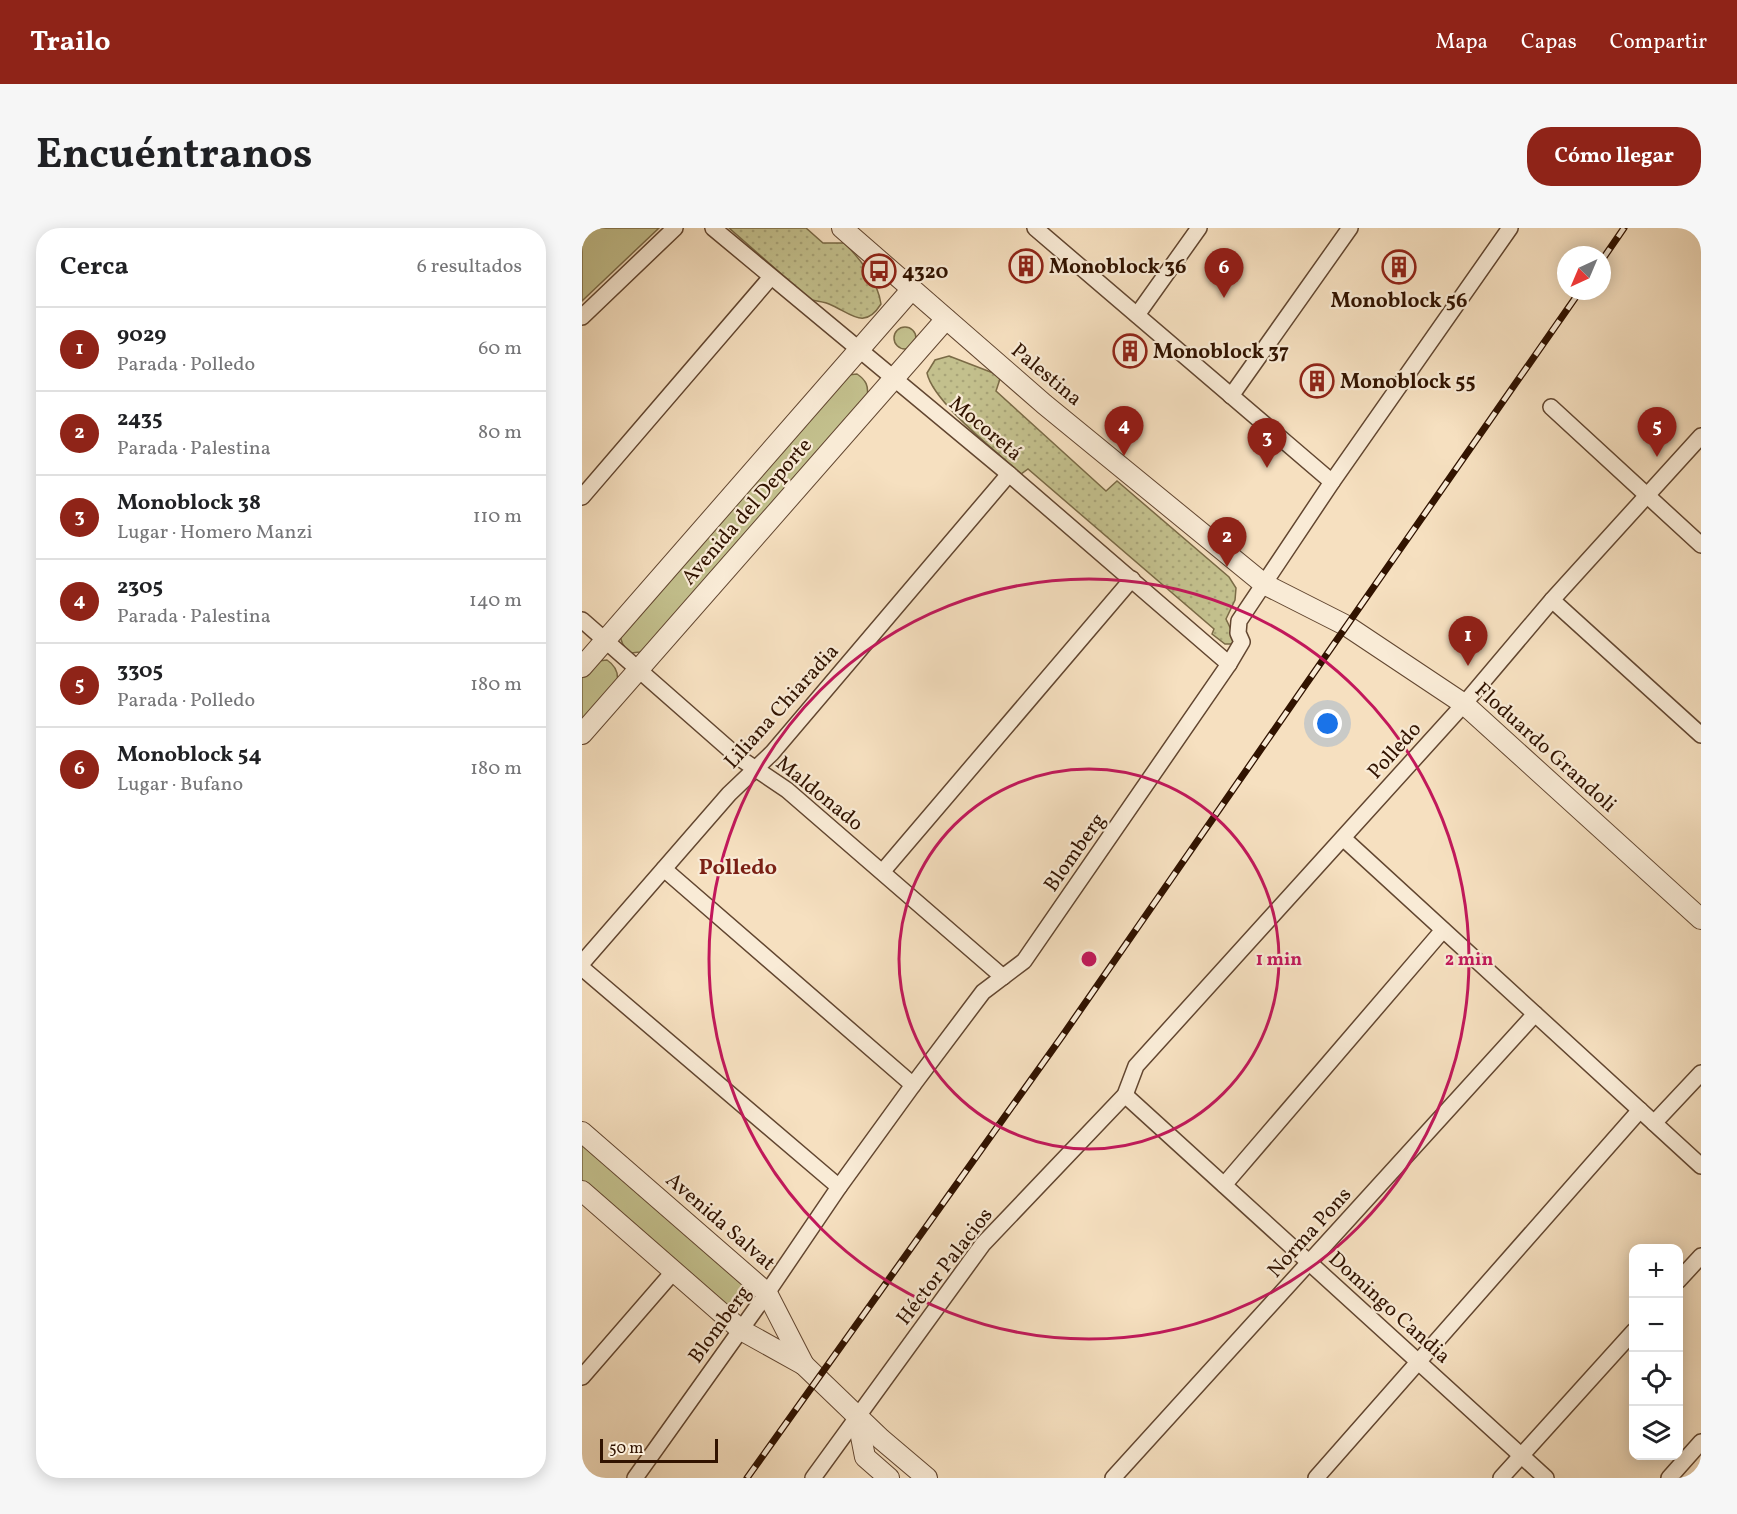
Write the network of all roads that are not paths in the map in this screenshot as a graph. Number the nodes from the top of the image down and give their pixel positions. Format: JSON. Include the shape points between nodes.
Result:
{"nodes":[{"id":1,"x":675,"y":228,"type":"edge"},
{"id":2,"x":713,"y":228,"type":"edge"},
{"id":3,"x":842,"y":228,"type":"edge"},
{"id":4,"x":1199,"y":228,"type":"edge"},
{"id":5,"x":1350,"y":228,"type":"edge"},
{"id":6,"x":1510,"y":228,"type":"edge"},
{"id":7,"x":1039,"y":229,"type":"edge"},
{"id":8,"x":771,"y":277,"type":"junction"},
{"id":9,"x":912,"y":289,"type":"junction"},
{"id":10,"x":1137,"y":315,"type":"junction"},
{"id":11,"x":582,"y":317,"type":"edge"},
{"id":12,"x":946,"y":319,"type":"junction"},
{"id":13,"x":859,"y":350,"type":"junction"},
{"id":14,"x":893,"y":379,"type":"junction"},
{"id":15,"x":1231,"y":396,"type":"junction"},
{"id":16,"x":1551,"y":407,"type":"dead end"},
{"id":17,"x":1701,"y":436,"type":"edge"},
{"id":18,"x":1009,"y":474,"type":"junction"},
{"id":19,"x":1332,"y":482,"type":"junction"},
{"id":20,"x":1647,"y":495,"type":"junction"},
{"id":21,"x":582,"y":497,"type":"edge"},
{"id":22,"x":1701,"y":545,"type":"edge"},
{"id":23,"x":1132,"y":579,"type":"junction"},
{"id":24,"x":1264,"y":584,"type":"junction"},
{"id":25,"x":1552,"y":600,"type":"junction"},
{"id":26,"x":582,"y":621,"type":"edge"},
{"id":27,"x":1347,"y":626,"type":"joint"},
{"id":28,"x":605,"y":641,"type":"junction"},
{"id":29,"x":1229,"y":664,"type":"junction"},
{"id":30,"x":582,"y":667,"type":"edge"},
{"id":31,"x":638,"y":670,"type":"junction"},
{"id":32,"x":1464,"y":704,"type":"junction"},
{"id":33,"x":582,"y":734,"type":"edge"},
{"id":34,"x":1701,"y":735,"type":"edge"},
{"id":35,"x":756,"y":768,"type":"junction"},
{"id":36,"x":1343,"y":838,"type":"junction"},
{"id":37,"x":664,"y":869,"type":"junction"},
{"id":38,"x":883,"y":872,"type":"junction"},
{"id":39,"x":1701,"y":919,"type":"edge"},
{"id":40,"x":1443,"y":930,"type":"junction"},
{"id":41,"x":582,"y":965,"type":"edge"},
{"id":42,"x":1003,"y":977,"type":"junction"},
{"id":43,"x":1535,"y":1014,"type":"junction"},
{"id":44,"x":1701,"y":1073,"type":"edge"},
{"id":45,"x":913,"y":1085,"type":"junction"},
{"id":46,"x":1125,"y":1095,"type":"junction"},
{"id":47,"x":1640,"y":1110,"type":"junction"},
{"id":48,"x":1654,"y":1123,"type":"junction"},
{"id":49,"x":582,"y":1132,"type":"edge"},
{"id":50,"x":1701,"y":1166,"type":"edge"},
{"id":51,"x":1224,"y":1185,"type":"junction"},
{"id":52,"x":838,"y":1187,"type":"junction"},
{"id":53,"x":582,"y":1191,"type":"edge"},
{"id":54,"x":1701,"y":1256,"type":"edge"},
{"id":55,"x":1310,"y":1263,"type":"junction"},
{"id":56,"x":674,"y":1271,"type":"junction"},
{"id":57,"x":1683,"y":1276,"type":"edge"},
{"id":58,"x":767,"y":1293,"type":"junction"},
{"id":59,"x":741,"y":1330,"type":"junction"},
{"id":60,"x":1629,"y":1337,"type":"edge"},
{"id":61,"x":1418,"y":1362,"type":"junction"},
{"id":62,"x":804,"y":1365,"type":"junction"},
{"id":63,"x":582,"y":1377,"type":"edge"},
{"id":64,"x":857,"y":1416,"type":"junction"},
{"id":65,"x":1701,"y":1442,"type":"edge"},
{"id":66,"x":1522,"y":1456,"type":"junction"},
{"id":67,"x":635,"y":1478,"type":"edge"},
{"id":68,"x":813,"y":1478,"type":"edge"},
{"id":69,"x":889,"y":1478,"type":"edge"},
{"id":70,"x":927,"y":1478,"type":"edge"},
{"id":71,"x":1114,"y":1478,"type":"edge"},
{"id":72,"x":1316,"y":1478,"type":"edge"},
{"id":73,"x":1501,"y":1478,"type":"edge"},
{"id":74,"x":1546,"y":1478,"type":"edge"},
{"id":75,"x":1669,"y":1478,"type":"edge"}],
"edges":[{"from":1,"to":11,"type":"street"},
{"from":2,"to":8,"type":"street","name":"Mocoretá"},
{"from":3,"to":9,"type":"street","name":"Palestina"},
{"from":4,"to":10,"type":"street"},
{"from":5,"to":15,"type":"street"},
{"from":6,"to":19,"type":"street","name":"Blomberg"},
{"from":7,"to":10,"type":"street"},
{"from":8,"to":13,"type":"street","name":"Mocoretá"},
{"from":8,"to":21,"type":"street"},
{"from":9,"to":12,"type":"street","name":"Palestina"},
{"from":9,"to":13,"type":"street","name":"Avenida del Deporte"},
{"from":10,"to":15,"type":"street"},
{"from":12,"to":14,"type":"street","name":"Avenida del Deporte"},
{"from":12,"to":24,"type":"street","name":"Palestina"},
{"from":13,"to":14,"type":"street","name":"Mocoretá"},
{"from":13,"to":28,"type":"street","name":"Avenida del Deporte"},
{"from":14,"to":18,"type":"street","name":"Mocoretá"},
{"from":14,"to":31,"type":"street","name":"Avenida del Deporte"},
{"from":15,"to":19,"type":"street"},
{"from":16,"to":20,"type":"street"},
{"from":17,"to":20,"type":"street","name":"Polledo"},
{"from":18,"to":23,"type":"street","name":"Mocoretá"},
{"from":18,"to":35,"type":"street","name":"Liliana Chiaradia"},
{"from":19,"to":24,"type":"street","name":"Blomberg"},
{"from":20,"to":22,"type":"street"},
{"from":20,"to":25,"type":"street","name":"Polledo"},
{"from":23,"to":29,"type":"street","name":"Mocoretá"},
{"from":23,"to":38,"type":"street"},
{"from":24,"to":27,"type":"street","name":"Palestina"},
{"from":24,"to":29,"type":"street","name":"Blomberg","via":[[1239,621],[1242,642]]},
{"from":25,"to":32,"type":"street","name":"Polledo"},
{"from":25,"to":34,"type":"street"},
{"from":26,"to":28,"type":"street","name":"Maldonado"},
{"from":27,"to":32,"type":"street","name":"Floduardo Grandoli"},
{"from":28,"to":30,"type":"street","name":"Avenida del Deporte"},
{"from":28,"to":31,"type":"street","name":"Maldonado"},
{"from":29,"to":42,"type":"street","name":"Blomberg","via":[[1024,961]]},
{"from":31,"to":33,"type":"street","name":"Avenida del Deporte"},
{"from":31,"to":35,"type":"street","name":"Maldonado","via":[[738,757]]},
{"from":32,"to":36,"type":"street","name":"Polledo"},
{"from":32,"to":39,"type":"street","name":"Floduardo Grandoli"},
{"from":35,"to":37,"type":"street","name":"Liliana Chiaradia"},
{"from":35,"to":38,"type":"street","name":"Maldonado"},
{"from":36,"to":40,"type":"street"},
{"from":36,"to":46,"type":"street","name":"Polledo","via":[[1136,1066]]},
{"from":37,"to":41,"type":"street","name":"Liliana Chiaradia"},
{"from":37,"to":45,"type":"street"},
{"from":38,"to":42,"type":"street","name":"Maldonado"},
{"from":40,"to":43,"type":"street"},
{"from":40,"to":51,"type":"street"},
{"from":41,"to":52,"type":"street"},
{"from":42,"to":45,"type":"street","name":"Blomberg","via":[[983,992]]},
{"from":43,"to":47,"type":"street"},
{"from":43,"to":55,"type":"street","name":"Norma Pons"},
{"from":44,"to":48,"type":"street"},
{"from":45,"to":52,"type":"street","name":"Blomberg"},
{"from":46,"to":51,"type":"street","name":"Domingo Candia"},
{"from":46,"to":64,"type":"street","name":"Héctor Palacios","via":[[983,1244]]},
{"from":47,"to":48,"type":"street"},
{"from":47,"to":61,"type":"street"},
{"from":48,"to":50,"type":"street"},
{"from":49,"to":58,"type":"street","name":"Avenida Salvat"},
{"from":51,"to":55,"type":"street","name":"Domingo Candia"},
{"from":52,"to":58,"type":"street","name":"Blomberg"},
{"from":53,"to":56,"type":"street","name":"Avenida Salvat"},
{"from":54,"to":57,"type":"street"},
{"from":55,"to":61,"type":"street","name":"Domingo Candia"},
{"from":55,"to":71,"type":"street","name":"Norma Pons"},
{"from":56,"to":59,"type":"street","name":"Avenida Salvat"},
{"from":56,"to":63,"type":"street"},
{"from":58,"to":59,"type":"street","name":"Blomberg"},
{"from":58,"to":62,"type":"street","name":"Avenida Salvat"},
{"from":59,"to":62,"type":"street","name":"Avenida Salvat"},
{"from":59,"to":67,"type":"street","name":"Blomberg"},
{"from":60,"to":66,"type":"street"},
{"from":61,"to":66,"type":"street","name":"Domingo Candia"},
{"from":61,"to":72,"type":"street"},
{"from":62,"to":64,"type":"street","name":"Avenida Salvat"},
{"from":64,"to":68,"type":"street","name":"Héctor Palacios"},
{"from":64,"to":69,"type":"street","via":[[865,1457]]},
{"from":64,"to":70,"type":"street","name":"Avenida Salvat"},
{"from":65,"to":75,"type":"street"},
{"from":66,"to":73,"type":"street"},
{"from":66,"to":74,"type":"street","name":"Domingo Candia"}]}
